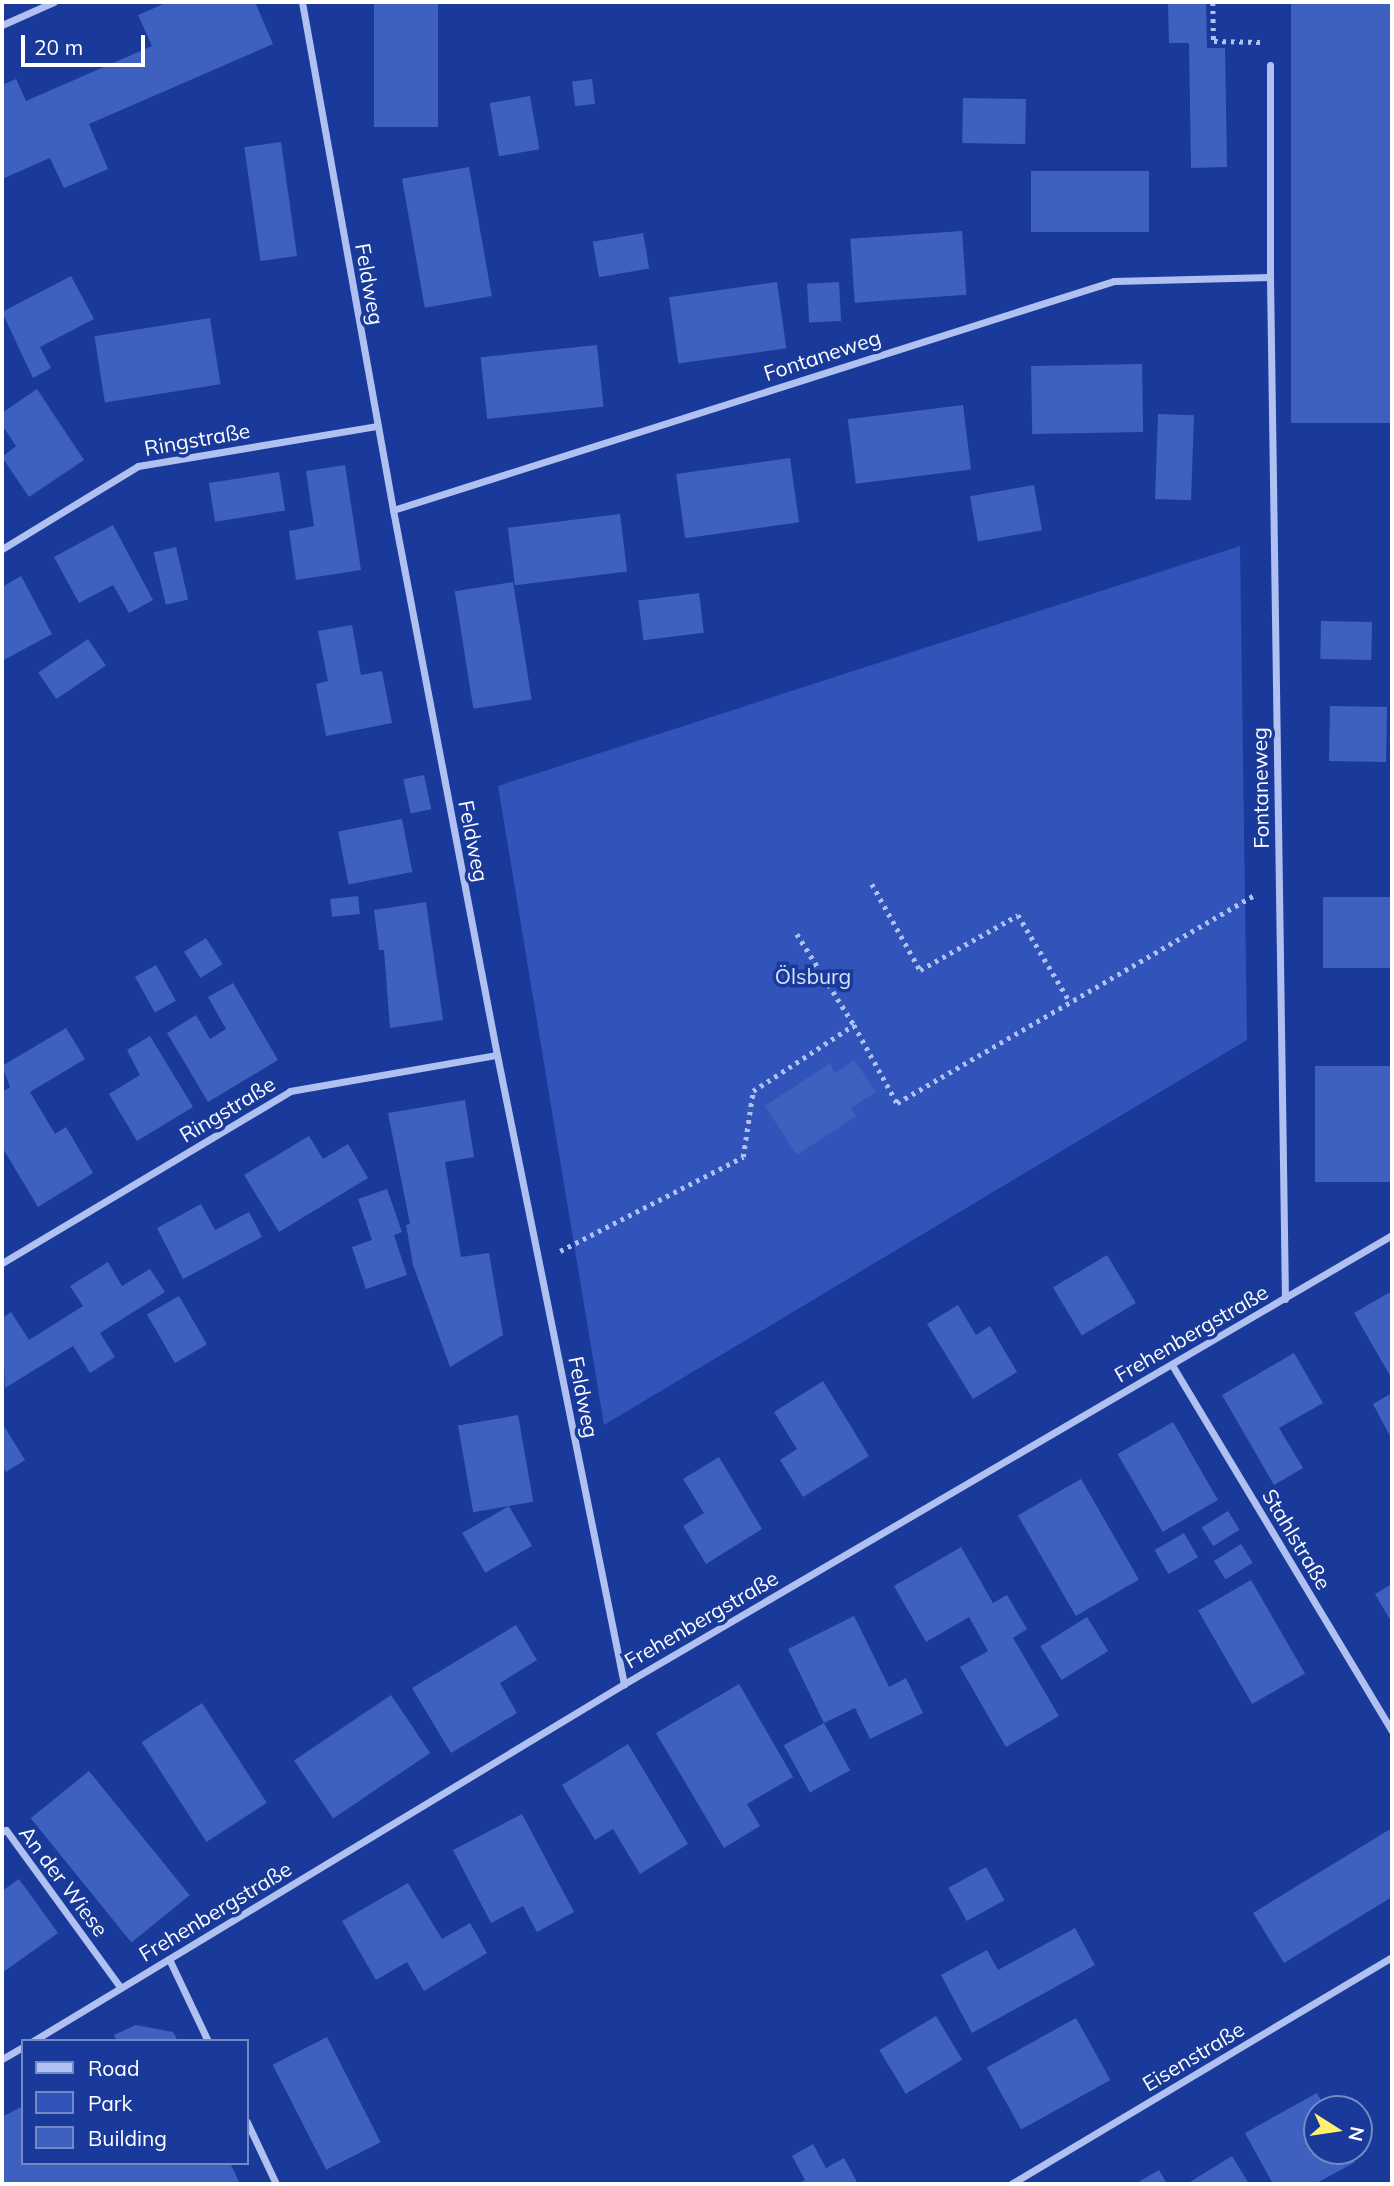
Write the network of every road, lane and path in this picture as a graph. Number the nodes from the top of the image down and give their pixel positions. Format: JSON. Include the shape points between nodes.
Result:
{"nodes":[{"id":1,"x":54,"y":2,"type":"edge"},
{"id":2,"x":302,"y":2,"type":"edge"},
{"id":3,"x":1213,"y":2,"type":"edge"},
{"id":4,"x":2,"y":25,"type":"edge"},
{"id":5,"x":1270,"y":65,"type":"joint"},
{"id":6,"x":1270,"y":277,"type":"junction"},
{"id":7,"x":378,"y":426,"type":"junction"},
{"id":8,"x":393,"y":510,"type":"junction"},
{"id":9,"x":2,"y":549,"type":"edge"},
{"id":10,"x":1279,"y":881,"type":"junction"},
{"id":11,"x":872,"y":884,"type":"dead end"},
{"id":12,"x":797,"y":934,"type":"dead end"},
{"id":13,"x":1070,"y":1002,"type":"junction"},
{"id":14,"x":854,"y":1025,"type":"junction"},
{"id":15,"x":497,"y":1055,"type":"junction"},
{"id":16,"x":1392,"y":1235,"type":"edge"},
{"id":17,"x":539,"y":1262,"type":"junction"},
{"id":18,"x":2,"y":1263,"type":"edge"},
{"id":19,"x":1286,"y":1299,"type":"junction"},
{"id":20,"x":1172,"y":1364,"type":"junction"},
{"id":21,"x":624,"y":1684,"type":"junction"},
{"id":22,"x":1392,"y":1731,"type":"edge"},
{"id":23,"x":2,"y":1832,"type":"edge"},
{"id":24,"x":1392,"y":1957,"type":"edge"},
{"id":25,"x":169,"y":1959,"type":"junction"},
{"id":26,"x":121,"y":1988,"type":"junction"},
{"id":27,"x":36,"y":2039,"type":"edge"},
{"id":28,"x":207,"y":2039,"type":"edge"},
{"id":29,"x":21,"y":2048,"type":"edge"},
{"id":30,"x":2,"y":2059,"type":"edge"},
{"id":31,"x":248,"y":2124,"type":"edge"},
{"id":32,"x":276,"y":2184,"type":"edge"},
{"id":33,"x":1012,"y":2184,"type":"edge"}],
"edges":[{"from":1,"to":4,"type":"street"},
{"from":2,"to":7,"type":"street","name":"Feldweg"},
{"from":3,"to":5,"type":"path","via":[[1213,41],[1270,42]]},
{"from":5,"to":6,"type":"street","name":"Fontaneweg"},
{"from":6,"to":8,"type":"street","name":"Fontaneweg","via":[[1114,281]]},
{"from":6,"to":10,"type":"street","name":"Fontaneweg"},
{"from":7,"to":8,"type":"street","name":"Feldweg"},
{"from":7,"to":9,"type":"street","name":"Ringstraße","via":[[138,467]]},
{"from":8,"to":15,"type":"street","name":"Feldweg"},
{"from":10,"to":13,"type":"path"},
{"from":10,"to":19,"type":"street","name":"Fontaneweg"},
{"from":11,"to":13,"type":"path","via":[[920,970],[1018,915]]},
{"from":12,"to":14,"type":"path"},
{"from":13,"to":14,"type":"path","via":[[898,1103]]},
{"from":14,"to":17,"type":"path","via":[[753,1091],[743,1157]]},
{"from":15,"to":17,"type":"street","name":"Feldweg"},
{"from":15,"to":18,"type":"street","name":"Ringstraße","via":[[290,1091]]},
{"from":16,"to":19,"type":"street","name":"Frehenbergstraße"},
{"from":17,"to":21,"type":"street","name":"Feldweg"},
{"from":19,"to":20,"type":"street","name":"Frehenbergstraße"},
{"from":20,"to":21,"type":"street","name":"Frehenbergstraße"},
{"from":20,"to":22,"type":"street","name":"Stahlstraße"},
{"from":21,"to":25,"type":"street","name":"Frehenbergstraße"},
{"from":23,"to":26,"type":"street","name":"An der Wiese","via":[[6,1830]]},
{"from":24,"to":33,"type":"street","name":"Eisenstraße"},
{"from":25,"to":26,"type":"street","name":"Frehenbergstraße"},
{"from":25,"to":28,"type":"street"},
{"from":26,"to":27,"type":"street","name":"Frehenbergstraße"},
{"from":29,"to":30,"type":"street"},
{"from":31,"to":32,"type":"street"}]}
